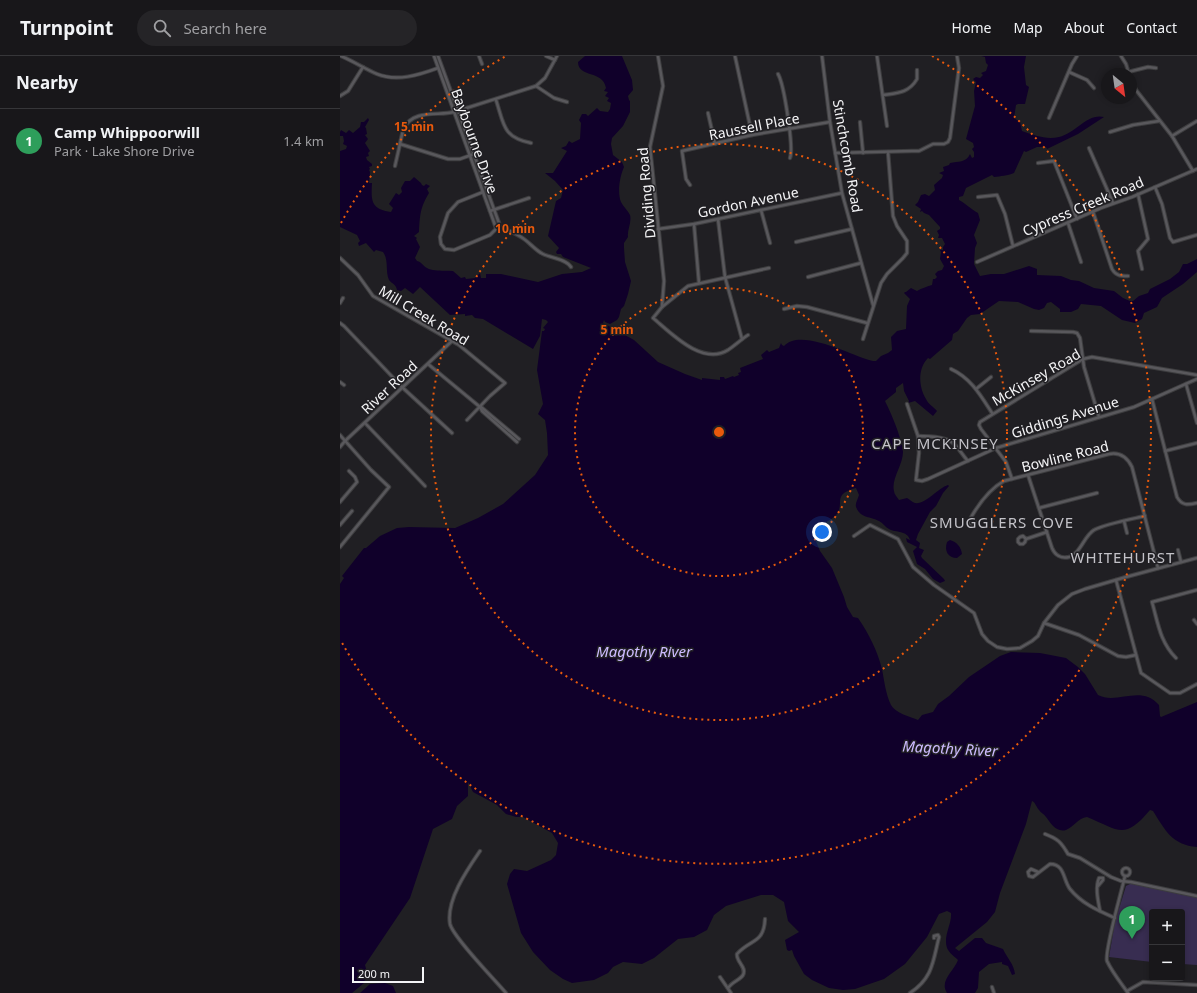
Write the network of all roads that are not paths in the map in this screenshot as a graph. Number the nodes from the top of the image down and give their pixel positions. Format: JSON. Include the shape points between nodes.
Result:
{"nodes":[{"id":1,"x":341,"y":56,"type":"edge"},
{"id":2,"x":434,"y":56,"type":"edge"},
{"id":3,"x":438,"y":56,"type":"edge"},
{"id":4,"x":479,"y":56,"type":"edge"},
{"id":5,"x":546,"y":56,"type":"edge"},
{"id":6,"x":557,"y":56,"type":"edge"},
{"id":7,"x":658,"y":56,"type":"edge"},
{"id":8,"x":735,"y":56,"type":"edge"},
{"id":9,"x":822,"y":56,"type":"edge"},
{"id":10,"x":877,"y":56,"type":"edge"},
{"id":11,"x":957,"y":56,"type":"edge"},
{"id":12,"x":1077,"y":56,"type":"edge"},
{"id":13,"x":1121,"y":56,"type":"edge"},
{"id":14,"x":555,"y":60,"type":"junction"},
{"id":15,"x":482,"y":64,"type":"dead end"},
{"id":16,"x":363,"y":67,"type":"junction"},
{"id":17,"x":438,"y":68,"type":"junction"},
{"id":18,"x":1127,"y":68,"type":"edge"},
{"id":19,"x":1156,"y":68,"type":"dead end"},
{"id":20,"x":917,"y":70,"type":"dead end"},
{"id":21,"x":1137,"y":70,"type":"edge"},
{"id":22,"x":1069,"y":72,"type":"junction"},
{"id":23,"x":778,"y":74,"type":"dead end"},
{"id":24,"x":536,"y":86,"type":"junction"},
{"id":25,"x":1094,"y":88,"type":"dead end"},
{"id":26,"x":1137,"y":91,"type":"edge"},
{"id":27,"x":883,"y":95,"type":"junction"},
{"id":28,"x":340,"y":96,"type":"edge"},
{"id":29,"x":496,"y":100,"type":"junction"},
{"id":30,"x":567,"y":102,"type":"dead end"},
{"id":31,"x":458,"y":111,"type":"junction"},
{"id":32,"x":454,"y":112,"type":"junction"},
{"id":33,"x":708,"y":113,"type":"dead end"},
{"id":34,"x":1049,"y":118,"type":"dead end"},
{"id":35,"x":1159,"y":121,"type":"junction"},
{"id":36,"x":1197,"y":121,"type":"edge"},
{"id":37,"x":830,"y":122,"type":"junction"},
{"id":38,"x":860,"y":122,"type":"dead end"},
{"id":39,"x":886,"y":126,"type":"dead end"},
{"id":40,"x":788,"y":128,"type":"junction"},
{"id":41,"x":1110,"y":132,"type":"dead end"},
{"id":42,"x":752,"y":135,"type":"junction"},
{"id":43,"x":1172,"y":136,"type":"junction"},
{"id":44,"x":531,"y":143,"type":"dead end"},
{"id":45,"x":400,"y":144,"type":"junction"},
{"id":46,"x":715,"y":144,"type":"junction"},
{"id":47,"x":1089,"y":148,"type":"dead end"},
{"id":48,"x":888,"y":152,"type":"junction"},
{"id":49,"x":835,"y":153,"type":"junction"},
{"id":50,"x":863,"y":153,"type":"junction"},
{"id":51,"x":474,"y":154,"type":"junction"},
{"id":52,"x":470,"y":156,"type":"junction"},
{"id":53,"x":790,"y":158,"type":"dead end"},
{"id":54,"x":1038,"y":163,"type":"dead end"},
{"id":55,"x":395,"y":166,"type":"dead end"},
{"id":56,"x":1197,"y":169,"type":"edge"},
{"id":57,"x":1193,"y":171,"type":"junction"},
{"id":58,"x":690,"y":185,"type":"dead end"},
{"id":59,"x":1156,"y":187,"type":"junction"},
{"id":60,"x":483,"y":192,"type":"junction"},
{"id":61,"x":842,"y":193,"type":"junction"},
{"id":62,"x":1138,"y":194,"type":"junction"},
{"id":63,"x":978,"y":197,"type":"dead end"},
{"id":64,"x":529,"y":198,"type":"dead end"},
{"id":65,"x":1113,"y":203,"type":"junction"},
{"id":66,"x":494,"y":209,"type":"junction"},
{"id":67,"x":761,"y":210,"type":"junction"},
{"id":68,"x":490,"y":211,"type":"junction"},
{"id":69,"x":1093,"y":212,"type":"junction"},
{"id":70,"x":718,"y":219,"type":"junction"},
{"id":71,"x":1076,"y":219,"type":"junction"},
{"id":72,"x":1068,"y":223,"type":"junction"},
{"id":73,"x":694,"y":224,"type":"junction"},
{"id":74,"x":499,"y":226,"type":"junction"},
{"id":75,"x":496,"y":229,"type":"junction"},
{"id":76,"x":658,"y":229,"type":"junction"},
{"id":77,"x":852,"y":229,"type":"junction"},
{"id":78,"x":1197,"y":235,"type":"edge"},
{"id":79,"x":796,"y":242,"type":"dead end"},
{"id":80,"x":770,"y":243,"type":"dead end"},
{"id":81,"x":1013,"y":246,"type":"junction"},
{"id":82,"x":340,"y":258,"type":"edge"},
{"id":83,"x":977,"y":262,"type":"dead end"},
{"id":84,"x":1081,"y":262,"type":"dead end"},
{"id":85,"x":861,"y":263,"type":"junction"},
{"id":86,"x":571,"y":267,"type":"dead end"},
{"id":87,"x":769,"y":268,"type":"dead end"},
{"id":88,"x":1142,"y":269,"type":"dead end"},
{"id":89,"x":1128,"y":276,"type":"dead end"},
{"id":90,"x":725,"y":277,"type":"junction"},
{"id":91,"x":808,"y":277,"type":"dead end"},
{"id":92,"x":699,"y":283,"type":"junction"},
{"id":93,"x":343,"y":298,"type":"dead end"},
{"id":94,"x":340,"y":303,"type":"edge"},
{"id":95,"x":873,"y":304,"type":"junction"},
{"id":96,"x":662,"y":307,"type":"junction"},
{"id":97,"x":784,"y":309,"type":"dead end"},
{"id":98,"x":340,"y":323,"type":"edge"},
{"id":99,"x":868,"y":323,"type":"junction"},
{"id":100,"x":1031,"y":331,"type":"dead end"},
{"id":101,"x":748,"y":334,"type":"dead end"},
{"id":102,"x":742,"y":339,"type":"junction"},
{"id":103,"x":863,"y":339,"type":"dead end"},
{"id":104,"x":452,"y":341,"type":"junction"},
{"id":105,"x":1082,"y":360,"type":"junction"},
{"id":106,"x":428,"y":364,"type":"junction"},
{"id":107,"x":951,"y":369,"type":"dead end"},
{"id":108,"x":1197,"y":375,"type":"edge"},
{"id":109,"x":991,"y":377,"type":"dead end"},
{"id":110,"x":1197,"y":380,"type":"edge"},
{"id":111,"x":340,"y":382,"type":"edge"},
{"id":112,"x":1186,"y":384,"type":"junction"},
{"id":113,"x":344,"y":385,"type":"dead end"},
{"id":114,"x":403,"y":388,"type":"junction"},
{"id":115,"x":976,"y":389,"type":"junction"},
{"id":116,"x":1152,"y":399,"type":"junction"},
{"id":117,"x":907,"y":404,"type":"dead end"},
{"id":118,"x":480,"y":407,"type":"junction"},
{"id":119,"x":992,"y":413,"type":"junction"},
{"id":120,"x":1099,"y":417,"type":"junction"},
{"id":121,"x":467,"y":420,"type":"dead end"},
{"id":122,"x":365,"y":422,"type":"junction"},
{"id":123,"x":1197,"y":423,"type":"edge"},
{"id":124,"x":452,"y":433,"type":"dead end"},
{"id":125,"x":340,"y":435,"type":"edge"},
{"id":126,"x":918,"y":436,"type":"junction"},
{"id":127,"x":518,"y":440,"type":"dead end"},
{"id":128,"x":345,"y":441,"type":"junction"},
{"id":129,"x":1197,"y":443,"type":"edge"},
{"id":130,"x":340,"y":448,"type":"edge"},
{"id":131,"x":996,"y":448,"type":"junction"},
{"id":132,"x":1165,"y":450,"type":"junction"},
{"id":133,"x":968,"y":461,"type":"junction"},
{"id":134,"x":349,"y":471,"type":"dead end"},
{"id":135,"x":1028,"y":475,"type":"junction"},
{"id":136,"x":1012,"y":479,"type":"junction"},
{"id":137,"x":425,"y":486,"type":"dead end"},
{"id":138,"x":1097,"y":493,"type":"dead end"},
{"id":139,"x":340,"y":502,"type":"edge"},
{"id":140,"x":1197,"y":503,"type":"edge"},
{"id":141,"x":1039,"y":508,"type":"junction"},
{"id":142,"x":352,"y":511,"type":"dead end"},
{"id":143,"x":1145,"y":516,"type":"junction"},
{"id":144,"x":972,"y":519,"type":"dead end"},
{"id":145,"x":1124,"y":522,"type":"junction"},
{"id":146,"x":340,"y":525,"type":"edge"},
{"id":147,"x":1047,"y":532,"type":"junction"},
{"id":148,"x":1127,"y":533,"type":"dead end"},
{"id":149,"x":854,"y":536,"type":"dead end"},
{"id":150,"x":1026,"y":539,"type":"dead end"},
{"id":151,"x":340,"y":547,"type":"edge"},
{"id":152,"x":1178,"y":550,"type":"dead end"},
{"id":153,"x":1197,"y":558,"type":"edge"},
{"id":154,"x":1182,"y":562,"type":"junction"},
{"id":155,"x":1158,"y":568,"type":"junction"},
{"id":156,"x":1116,"y":580,"type":"junction"},
{"id":157,"x":1197,"y":590,"type":"edge"},
{"id":158,"x":1194,"y":620,"type":"dead end"},
{"id":159,"x":1044,"y":624,"type":"junction"},
{"id":160,"x":1197,"y":624,"type":"edge"},
{"id":161,"x":1136,"y":655,"type":"junction"},
{"id":162,"x":1176,"y":658,"type":"dead end"},
{"id":163,"x":1197,"y":684,"type":"edge"},
{"id":164,"x":1045,"y":834,"type":"dead end"},
{"id":165,"x":480,"y":851,"type":"dead end"},
{"id":166,"x":1038,"y":872,"type":"dead end"},
{"id":167,"x":1125,"y":876,"type":"dead end"},
{"id":168,"x":1124,"y":882,"type":"junction"},
{"id":169,"x":1098,"y":886,"type":"dead end"},
{"id":170,"x":1197,"y":896,"type":"edge"},
{"id":171,"x":1100,"y":912,"type":"junction"},
{"id":172,"x":1115,"y":918,"type":"junction"},
{"id":173,"x":765,"y":919,"type":"dead end"},
{"id":174,"x":934,"y":938,"type":"dead end"},
{"id":175,"x":720,"y":977,"type":"dead end"},
{"id":176,"x":1197,"y":985,"type":"edge"},
{"id":177,"x":992,"y":987,"type":"dead end"},
{"id":178,"x":728,"y":988,"type":"junction"},
{"id":179,"x":1127,"y":992,"type":"edge"},
{"id":180,"x":506,"y":993,"type":"edge"},
{"id":181,"x":731,"y":993,"type":"edge"},
{"id":182,"x":910,"y":993,"type":"edge"},
{"id":183,"x":994,"y":993,"type":"edge"}],
"edges":[{"from":1,"to":16,"type":"street"},
{"from":2,"to":17,"type":"street","name":"Baybourne Drive"},
{"from":3,"to":31,"type":"street","name":"Baybourne Drive"},
{"from":4,"to":15,"type":"street"},
{"from":5,"to":14,"type":"street"},
{"from":6,"to":14,"type":"street"},
{"from":7,"to":76,"type":"street","name":"Dividing Road","via":[[663,86],[650,147]]},
{"from":8,"to":42,"type":"street"},
{"from":9,"to":37,"type":"street","name":"Stinchcomb Road"},
{"from":10,"to":27,"type":"street"},
{"from":11,"to":48,"type":"street","via":[[959,68],[948,142],[929,145],[919,151]]},
{"from":12,"to":22,"type":"street"},
{"from":13,"to":18,"type":"street"},
{"from":14,"to":24,"type":"street","via":[[545,78]]},
{"from":16,"to":17,"type":"street","via":[[392,78],[416,75]]},
{"from":16,"to":28,"type":"street","via":[[348,91]]},
{"from":17,"to":32,"type":"street","name":"Baybourne Drive"},
{"from":19,"to":21,"type":"street","via":[[1148,67]]},
{"from":20,"to":27,"type":"street","via":[[918,80],[910,89]]},
{"from":22,"to":25,"type":"street","via":[[1087,80]]},
{"from":22,"to":34,"type":"street"},
{"from":23,"to":40,"type":"street","via":[[782,83]]},
{"from":24,"to":29,"type":"street"},
{"from":24,"to":30,"type":"street","via":[[554,98]]},
{"from":26,"to":35,"type":"street"},
{"from":27,"to":39,"type":"street"},
{"from":29,"to":31,"type":"street"},
{"from":29,"to":44,"type":"street","via":[[506,130],[519,141]]},
{"from":31,"to":32,"type":"street"},
{"from":31,"to":51,"type":"street","name":"Baybourne Drive"},
{"from":32,"to":45,"type":"street","via":[[418,116],[409,121],[404,128]]},
{"from":32,"to":52,"type":"street","name":"Baybourne Drive"},
{"from":33,"to":46,"type":"street"},
{"from":35,"to":41,"type":"street","via":[[1132,125]]},
{"from":35,"to":43,"type":"street"},
{"from":36,"to":43,"type":"street"},
{"from":37,"to":40,"type":"street","name":"Raussell Place"},
{"from":37,"to":49,"type":"street","name":"Stinchcomb Road"},
{"from":38,"to":50,"type":"street"},
{"from":40,"to":42,"type":"street","name":"Raussell Place"},
{"from":40,"to":53,"type":"street","via":[[792,153]]},
{"from":42,"to":46,"type":"street","name":"Raussell Place"},
{"from":43,"to":57,"type":"street"},
{"from":45,"to":52,"type":"street","via":[[448,159]]},
{"from":45,"to":55,"type":"street"},
{"from":46,"to":58,"type":"street","name":"Raussell Place","via":[[682,151],[686,179]]},
{"from":47,"to":65,"type":"street"},
{"from":48,"to":50,"type":"street"},
{"from":48,"to":95,"type":"street","via":[[893,216],[907,241],[908,248],[904,258],[887,274]]},
{"from":49,"to":50,"type":"street"},
{"from":49,"to":61,"type":"street","name":"Stinchcomb Road"},
{"from":51,"to":52,"type":"street"},
{"from":51,"to":66,"type":"street","name":"Baybourne Drive"},
{"from":52,"to":60,"type":"street","name":"Baybourne Drive"},
{"from":54,"to":71,"type":"street","via":[[1054,161]]},
{"from":56,"to":57,"type":"street","name":"Cypress Creek Road"},
{"from":57,"to":59,"type":"street","name":"Cypress Creek Road"},
{"from":59,"to":62,"type":"street","name":"Cypress Creek Road"},
{"from":59,"to":78,"type":"street","via":[[1173,242]]},
{"from":60,"to":68,"type":"street","name":"Baybourne Drive"},
{"from":60,"to":75,"type":"street","via":[[458,202],[448,213],[440,238],[442,246],[447,250],[454,250],[490,235]]},
{"from":61,"to":67,"type":"street","name":"Gordon Avenue"},
{"from":61,"to":77,"type":"street","name":"Stinchcomb Road"},
{"from":62,"to":65,"type":"street","name":"Cypress Creek Road"},
{"from":62,"to":88,"type":"street","via":[[1148,239],[1138,251]]},
{"from":63,"to":81,"type":"street","via":[[997,195]]},
{"from":64,"to":66,"type":"street"},
{"from":65,"to":69,"type":"street","name":"Cypress Creek Road"},
{"from":66,"to":68,"type":"street"},
{"from":66,"to":74,"type":"street","name":"Baybourne Drive"},
{"from":67,"to":70,"type":"street","name":"Gordon Avenue"},
{"from":67,"to":80,"type":"street"},
{"from":68,"to":75,"type":"street","name":"Baybourne Drive"},
{"from":69,"to":71,"type":"street","name":"Cypress Creek Road"},
{"from":69,"to":89,"type":"street","via":[[1112,270],[1121,276]]},
{"from":70,"to":73,"type":"street","name":"Gordon Avenue"},
{"from":70,"to":90,"type":"street"},
{"from":71,"to":72,"type":"street","name":"Cypress Creek Road"},
{"from":72,"to":81,"type":"street","name":"Cypress Creek Road"},
{"from":72,"to":84,"type":"street"},
{"from":73,"to":76,"type":"street","name":"Gordon Avenue"},
{"from":73,"to":92,"type":"street"},
{"from":74,"to":75,"type":"street"},
{"from":74,"to":86,"type":"street","via":[[519,235],[543,254],[568,263]]},
{"from":76,"to":96,"type":"street","name":"Dividing Road","via":[[664,281]]},
{"from":77,"to":79,"type":"street"},
{"from":77,"to":85,"type":"street","name":"Stinchcomb Road"},
{"from":81,"to":83,"type":"street","name":"Cypress Creek Road"},
{"from":82,"to":104,"type":"street","name":"Mill Creek Road","via":[[358,275],[372,296]]},
{"from":85,"to":91,"type":"street"},
{"from":85,"to":95,"type":"street","name":"Stinchcomb Road"},
{"from":87,"to":90,"type":"street"},
{"from":90,"to":92,"type":"street"},
{"from":90,"to":102,"type":"street"},
{"from":92,"to":96,"type":"street","via":[[688,286]]},
{"from":93,"to":94,"type":"street"},
{"from":95,"to":99,"type":"street"},
{"from":96,"to":102,"type":"street","via":[[653,318],[693,350],[718,354]]},
{"from":97,"to":99,"type":"street","via":[[807,307]]},
{"from":98,"to":114,"type":"street"},
{"from":99,"to":103,"type":"street"},
{"from":100,"to":105,"type":"street","via":[[1077,333],[1080,338]]},
{"from":101,"to":102,"type":"street"},
{"from":104,"to":106,"type":"street","name":"River Road"},
{"from":104,"to":118,"type":"street","name":"Mill Creek Road","via":[[505,383]]},
{"from":105,"to":108,"type":"street","name":"McKinsey Road","via":[[1092,358]]},
{"from":105,"to":119,"type":"street","name":"McKinsey Road"},
{"from":105,"to":120,"type":"street"},
{"from":106,"to":114,"type":"street","name":"River Road"},
{"from":106,"to":118,"type":"street"},
{"from":107,"to":115,"type":"street","via":[[962,374]]},
{"from":109,"to":115,"type":"street"},
{"from":110,"to":112,"type":"street","name":"Giddings Avenue"},
{"from":111,"to":113,"type":"street"},
{"from":112,"to":116,"type":"street","name":"Giddings Avenue"},
{"from":112,"to":123,"type":"street"},
{"from":114,"to":122,"type":"street","name":"River Road"},
{"from":114,"to":124,"type":"street"},
{"from":115,"to":119,"type":"street"},
{"from":116,"to":120,"type":"street","name":"Giddings Avenue"},
{"from":116,"to":132,"type":"street"},
{"from":117,"to":126,"type":"street"},
{"from":118,"to":121,"type":"street"},
{"from":118,"to":127,"type":"street"},
{"from":119,"to":131,"type":"street","name":"McKinsey Road","via":[[981,420],[979,427]]},
{"from":120,"to":131,"type":"street","name":"Giddings Avenue"},
{"from":122,"to":128,"type":"street","name":"River Road"},
{"from":122,"to":137,"type":"street"},
{"from":125,"to":128,"type":"street"},
{"from":126,"to":133,"type":"street","via":[[950,441]]},
{"from":126,"to":133,"type":"street","name":"Giddings Avenue","via":[[916,480],[928,480]]},
{"from":128,"to":130,"type":"street","name":"River Road"},
{"from":128,"to":151,"type":"street","via":[[389,487]]},
{"from":129,"to":132,"type":"street"},
{"from":131,"to":133,"type":"street","name":"Giddings Avenue"},
{"from":131,"to":136,"type":"street","via":[[1008,465]]},
{"from":132,"to":140,"type":"street","via":[[1177,497],[1183,504]]},
{"from":134,"to":139,"type":"street","via":[[356,482]]},
{"from":135,"to":136,"type":"street","name":"Bowline Road"},
{"from":135,"to":141,"type":"street"},
{"from":135,"to":143,"type":"street","name":"Bowline Road","via":[[1108,454],[1120,454],[1132,466]]},
{"from":136,"to":144,"type":"street","name":"Bowline Road","via":[[991,490]]},
{"from":138,"to":141,"type":"street"},
{"from":141,"to":147,"type":"street"},
{"from":142,"to":146,"type":"street"},
{"from":143,"to":145,"type":"street"},
{"from":143,"to":155,"type":"street","name":"Bowline Road"},
{"from":145,"to":147,"type":"street","via":[[1094,530],[1073,554],[1064,557],[1053,551]]},
{"from":145,"to":148,"type":"street"},
{"from":147,"to":150,"type":"street"},
{"from":149,"to":159,"type":"street","via":[[870,525],[898,539],[913,567],[934,585],[974,612],[984,638],[992,645],[1012,650],[1023,647],[1038,636]]},
{"from":152,"to":154,"type":"street"},
{"from":153,"to":154,"type":"street"},
{"from":154,"to":155,"type":"street"},
{"from":155,"to":156,"type":"street"},
{"from":156,"to":159,"type":"street","via":[[1072,594],[1058,605]]},
{"from":156,"to":161,"type":"street"},
{"from":157,"to":162,"type":"street","via":[[1152,602],[1163,642]]},
{"from":158,"to":160,"type":"street"},
{"from":159,"to":161,"type":"street","via":[[1078,634],[1118,656]]},
{"from":161,"to":163,"type":"street","via":[[1141,673],[1170,693],[1175,694]]},
{"from":164,"to":168,"type":"street","via":[[1058,840],[1068,854]]},
{"from":165,"to":180,"type":"street","via":[[455,894],[450,923],[452,930]]},
{"from":166,"to":171,"type":"street","via":[[1050,864],[1059,867],[1072,890]]},
{"from":167,"to":168,"type":"street"},
{"from":168,"to":170,"type":"street"},
{"from":168,"to":172,"type":"street"},
{"from":169,"to":171,"type":"street"},
{"from":171,"to":172,"type":"street"},
{"from":172,"to":179,"type":"street","via":[[1107,958]]},
{"from":173,"to":178,"type":"street","via":[[762,934],[737,954],[744,974]]},
{"from":174,"to":182,"type":"street","via":[[938,935],[939,937],[929,974],[920,987]]},
{"from":175,"to":178,"type":"street"},
{"from":176,"to":179,"type":"street","via":[[1143,982]]},
{"from":177,"to":183,"type":"street"},
{"from":178,"to":181,"type":"street"}]}
